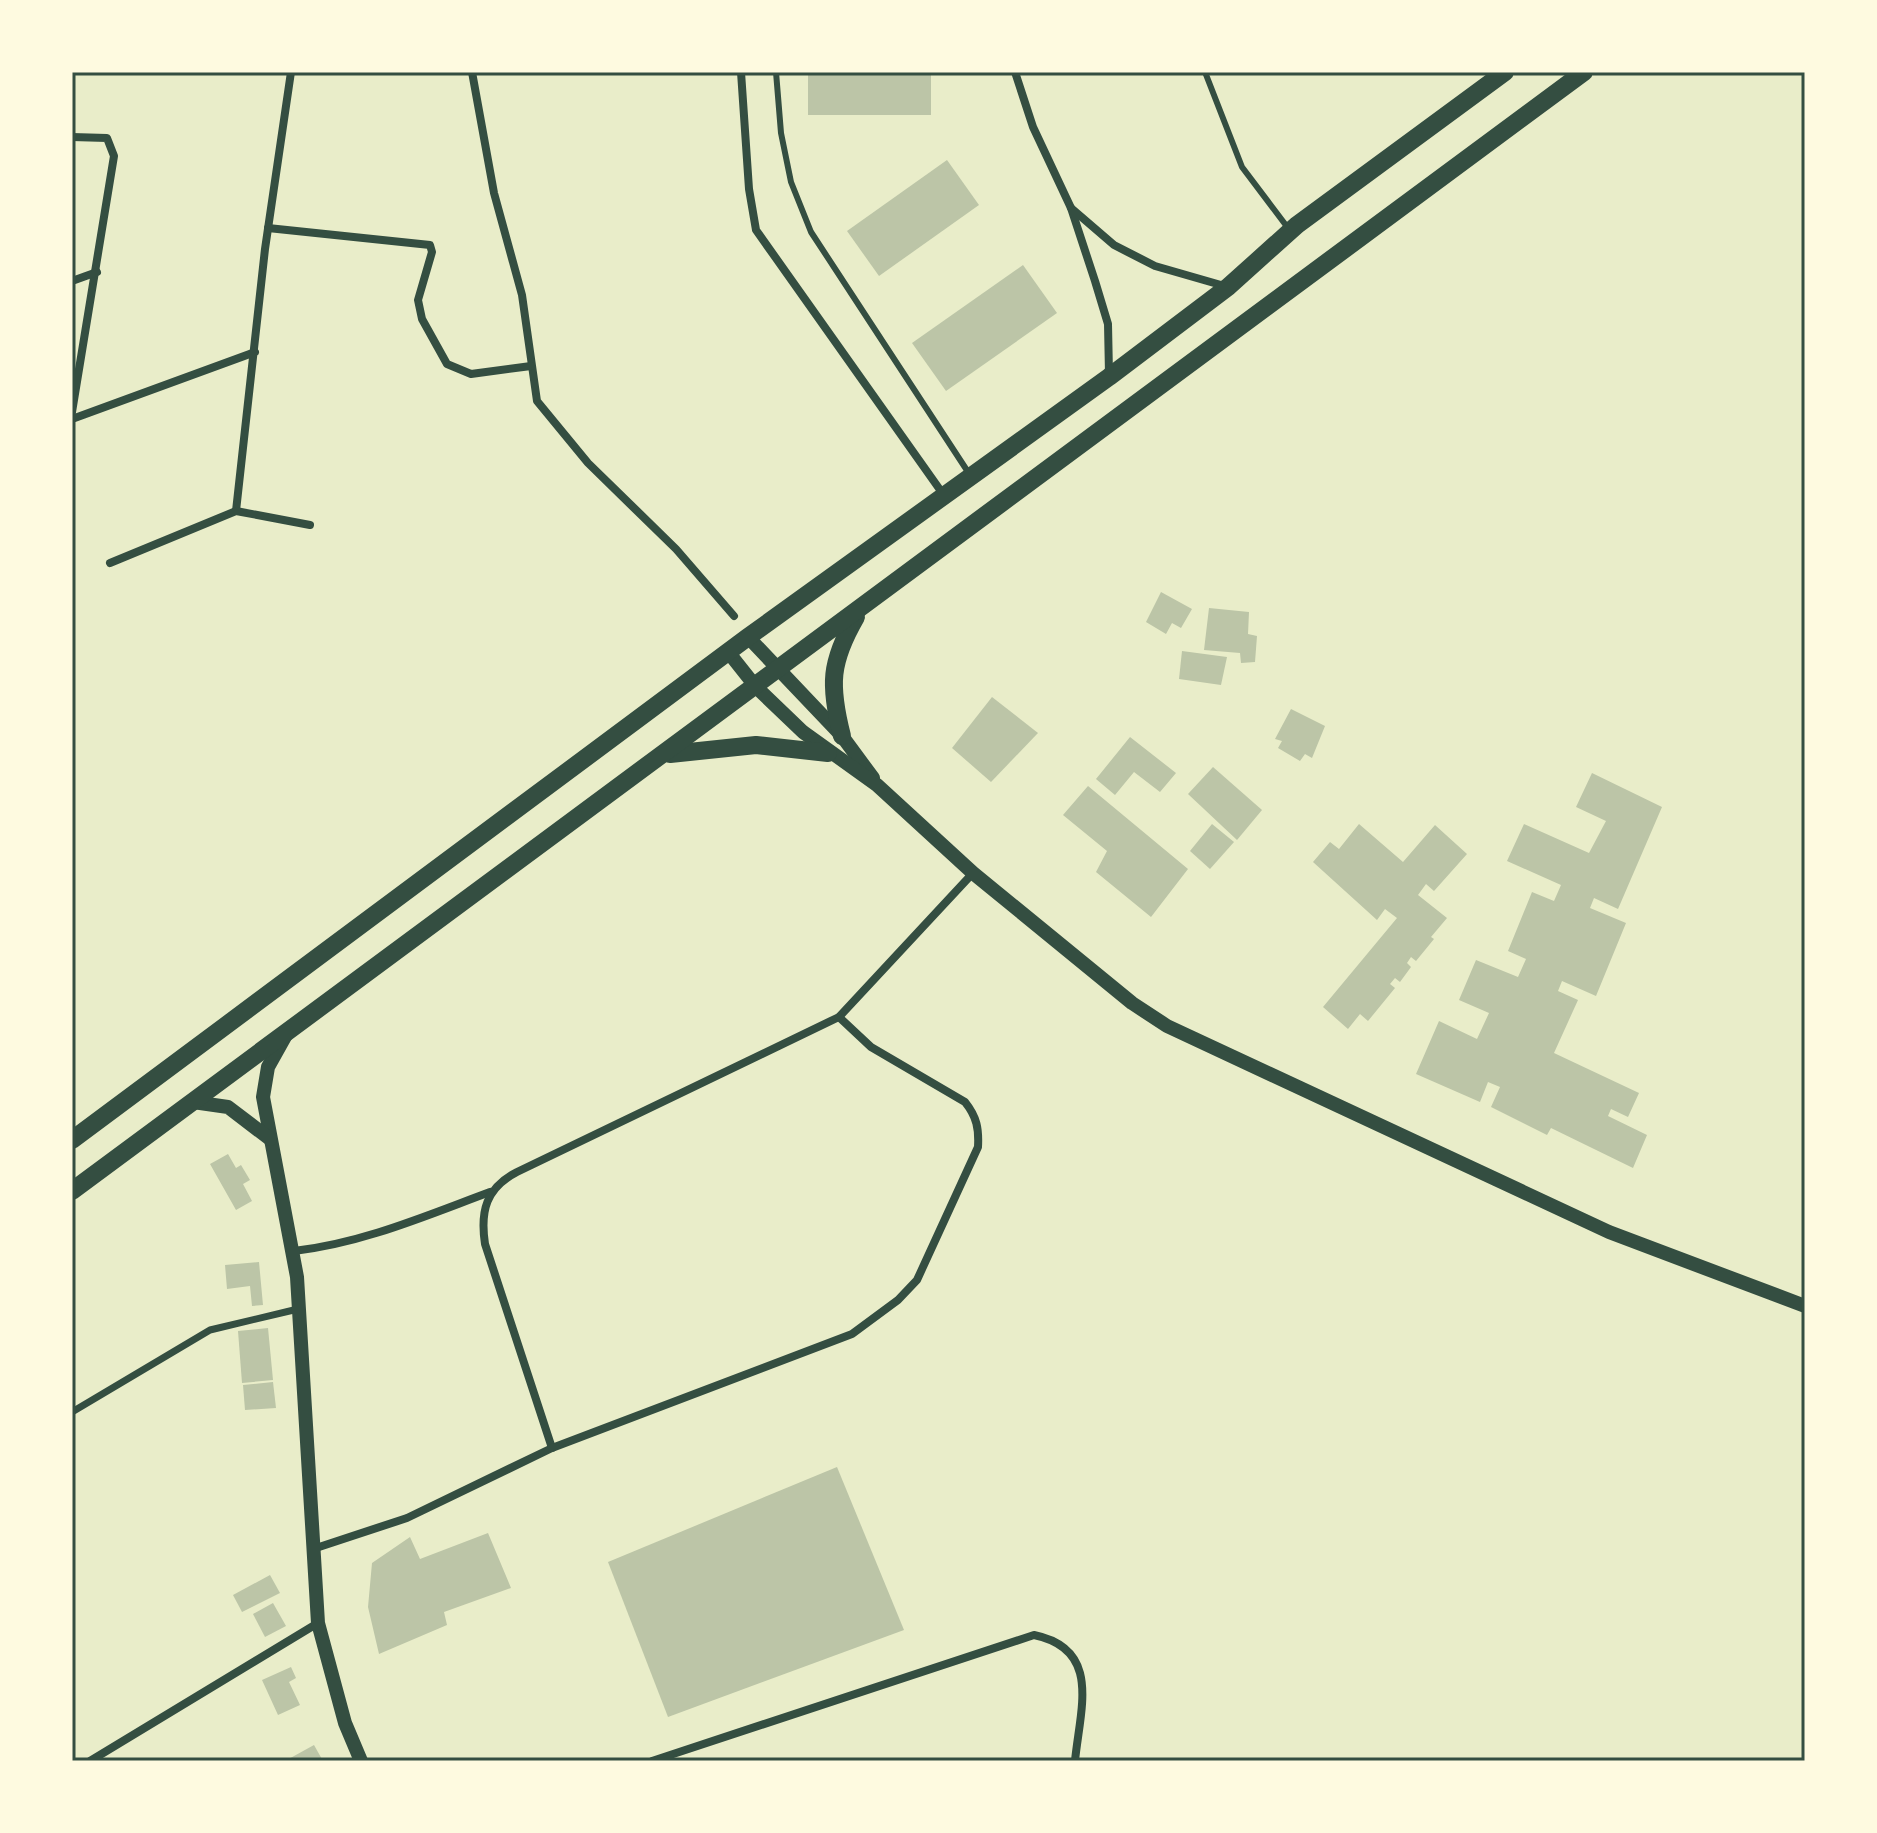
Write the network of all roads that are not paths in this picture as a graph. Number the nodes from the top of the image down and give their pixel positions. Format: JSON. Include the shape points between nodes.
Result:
{"nodes":[{"id":1,"x":291,"y":72,"type":"edge"},
{"id":2,"x":472,"y":72,"type":"edge"},
{"id":3,"x":741,"y":72,"type":"edge"},
{"id":4,"x":776,"y":72,"type":"edge"},
{"id":5,"x":1015,"y":72,"type":"edge"},
{"id":6,"x":1205,"y":72,"type":"edge"},
{"id":7,"x":1505,"y":72,"type":"edge"},
{"id":8,"x":1584,"y":72,"type":"edge"},
{"id":9,"x":72,"y":137,"type":"edge"},
{"id":10,"x":1071,"y":208,"type":"junction"},
{"id":11,"x":268,"y":228,"type":"junction"},
{"id":12,"x":1290,"y":231,"type":"junction"},
{"id":13,"x":97,"y":272,"type":"junction"},
{"id":14,"x":72,"y":281,"type":"edge"},
{"id":15,"x":1228,"y":287,"type":"junction"},
{"id":16,"x":255,"y":352,"type":"junction"},
{"id":17,"x":531,"y":366,"type":"junction"},
{"id":18,"x":1109,"y":377,"type":"junction"},
{"id":19,"x":72,"y":412,"type":"edge"},
{"id":20,"x":72,"y":419,"type":"edge"},
{"id":21,"x":970,"y":475,"type":"junction"},
{"id":22,"x":943,"y":494,"type":"junction"},
{"id":23,"x":236,"y":511,"type":"junction"},
{"id":24,"x":310,"y":525,"type":"dead end"},
{"id":25,"x":110,"y":563,"type":"dead end"},
{"id":26,"x":860,"y":610,"type":"junction"},
{"id":27,"x":734,"y":616,"type":"dead end"},
{"id":28,"x":748,"y":637,"type":"junction"},
{"id":29,"x":729,"y":653,"type":"junction"},
{"id":30,"x":778,"y":670,"type":"junction"},
{"id":31,"x":756,"y":687,"type":"junction"},
{"id":32,"x":842,"y":736,"type":"junction"},
{"id":33,"x":828,"y":753,"type":"junction"},
{"id":34,"x":664,"y":756,"type":"junction"},
{"id":35,"x":877,"y":785,"type":"junction"},
{"id":36,"x":973,"y":873,"type":"junction"},
{"id":37,"x":839,"y":1017,"type":"junction"},
{"id":38,"x":287,"y":1032,"type":"junction"},
{"id":39,"x":193,"y":1102,"type":"junction"},
{"id":40,"x":270,"y":1139,"type":"junction"},
{"id":41,"x":72,"y":1140,"type":"edge"},
{"id":42,"x":72,"y":1191,"type":"edge"},
{"id":43,"x":490,"y":1192,"type":"junction"},
{"id":44,"x":294,"y":1251,"type":"junction"},
{"id":45,"x":1805,"y":1306,"type":"edge"},
{"id":46,"x":301,"y":1308,"type":"junction"},
{"id":47,"x":72,"y":1412,"type":"edge"},
{"id":48,"x":552,"y":1448,"type":"junction"},
{"id":49,"x":313,"y":1549,"type":"junction"},
{"id":50,"x":318,"y":1623,"type":"junction"},
{"id":51,"x":90,"y":1761,"type":"edge"},
{"id":52,"x":361,"y":1761,"type":"edge"},
{"id":53,"x":652,"y":1761,"type":"edge"},
{"id":54,"x":1075,"y":1761,"type":"edge"}],
"edges":[{"from":1,"to":11,"type":"street"},
{"from":2,"to":17,"type":"street","via":[[494,193],[522,295]]},
{"from":3,"to":22,"type":"street","via":[[756,230]]},
{"from":4,"to":21,"type":"lane","via":[[791,182],[811,232]]},
{"from":5,"to":10,"type":"street","via":[[1033,127]]},
{"from":6,"to":12,"type":"lane","via":[[1242,167]]},
{"from":7,"to":12,"type":"main road"},
{"from":8,"to":26,"type":"main road"},
{"from":9,"to":13,"type":"street","via":[[107,138],[114,156]]},
{"from":10,"to":15,"type":"street","via":[[1114,245],[1155,266]]},
{"from":10,"to":18,"type":"street","via":[[1108,324]]},
{"from":11,"to":16,"type":"street"},
{"from":11,"to":17,"type":"street","via":[[430,245],[418,300],[422,319],[447,364],[471,374]]},
{"from":12,"to":15,"type":"main road"},
{"from":13,"to":14,"type":"street"},
{"from":13,"to":19,"type":"street"},
{"from":15,"to":18,"type":"main road"},
{"from":16,"to":20,"type":"street"},
{"from":16,"to":23,"type":"street"},
{"from":17,"to":27,"type":"street","via":[[537,401],[549,416]]},
{"from":18,"to":21,"type":"main road"},
{"from":21,"to":22,"type":"main road"},
{"from":22,"to":28,"type":"main road"},
{"from":23,"to":24,"type":"street"},
{"from":23,"to":25,"type":"street"},
{"from":26,"to":30,"type":"main road"},
{"from":26,"to":32,"type":"main road","via":[[840,645],[833,671],[833,701]]},
{"from":28,"to":29,"type":"main road"},
{"from":28,"to":30,"type":"street"},
{"from":29,"to":31,"type":"street"},
{"from":29,"to":41,"type":"main road"},
{"from":30,"to":31,"type":"main road"},
{"from":30,"to":32,"type":"street"},
{"from":31,"to":33,"type":"street"},
{"from":31,"to":34,"type":"main road"},
{"from":32,"to":35,"type":"street"},
{"from":33,"to":34,"type":"main road","via":[[756,745]]},
{"from":33,"to":35,"type":"street"},
{"from":34,"to":38,"type":"main road"},
{"from":35,"to":36,"type":"street"},
{"from":36,"to":37,"type":"street"},
{"from":36,"to":45,"type":"street","via":[[1132,1003],[1204,1046],[1609,1232]]},
{"from":37,"to":43,"type":"street","via":[[517,1172]]},
{"from":37,"to":48,"type":"street","via":[[871,1047],[965,1102],[979,1130],[978,1147],[917,1280],[852,1334]]},
{"from":38,"to":39,"type":"main road"},
{"from":38,"to":40,"type":"street","via":[[264,1082]]},
{"from":39,"to":40,"type":"street","via":[[228,1107]]},
{"from":39,"to":42,"type":"main road"},
{"from":40,"to":44,"type":"street"},
{"from":43,"to":44,"type":"street","via":[[369,1237]]},
{"from":43,"to":48,"type":"street","via":[[483,1212],[485,1244]]},
{"from":44,"to":46,"type":"street"},
{"from":46,"to":47,"type":"street","via":[[210,1330]]},
{"from":46,"to":49,"type":"street"},
{"from":48,"to":49,"type":"street","via":[[407,1518]]},
{"from":49,"to":50,"type":"street"},
{"from":50,"to":51,"type":"street"},
{"from":50,"to":52,"type":"street"},
{"from":53,"to":54,"type":"street","via":[[1034,1635],[1067,1648],[1081,1669]]}]}
